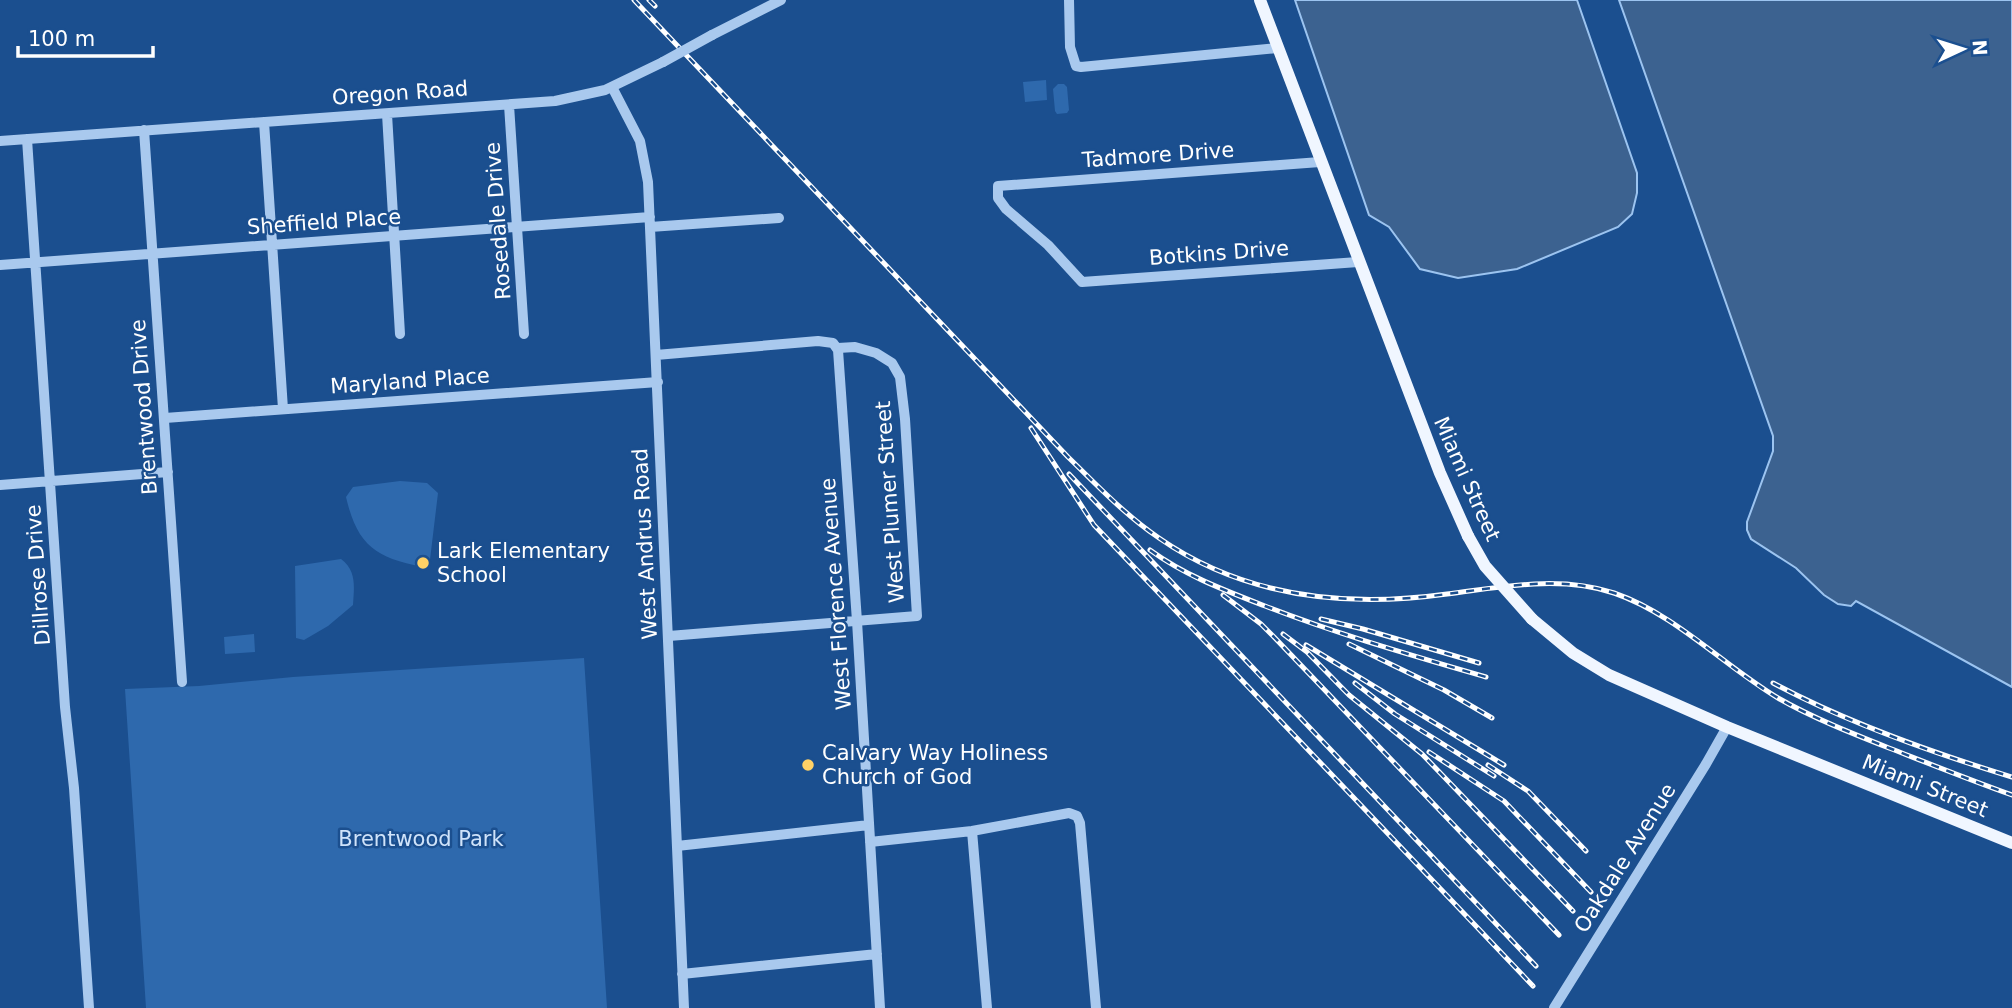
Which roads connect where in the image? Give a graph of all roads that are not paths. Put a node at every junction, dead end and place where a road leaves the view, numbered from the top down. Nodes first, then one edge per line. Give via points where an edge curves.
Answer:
1 (781, 0) edge
2 (1069, 0) edge
3 (1260, 0) edge
4 (1278, 48) junction
5 (612, 87) junction
6 (509, 105) junction
7 (387, 114) junction
8 (264, 122) junction
9 (144, 130) junction
10 (27, 139) junction
11 (0, 141) edge
12 (1320, 162) junction
13 (779, 218) dead end
14 (650, 222) junction
15 (517, 227) junction
16 (395, 237) junction
17 (272, 245) junction
18 (153, 254) junction
19 (36, 262) junction
20 (1358, 262) junction
21 (0, 265) edge
22 (1082, 282) joint
23 (400, 334) dead end
24 (524, 334) dead end
25 (837, 347) junction
26 (656, 355) junction
27 (657, 382) junction
28 (283, 409) junction
29 (165, 418) junction
30 (168, 472) junction
31 (51, 481) junction
32 (0, 485) edge
33 (858, 621) junction
34 (668, 636) junction
35 (182, 682) dead end
36 (1727, 727) junction
37 (869, 825) junction
38 (972, 831) junction
39 (870, 842) junction
40 (2012, 843) edge
41 (677, 846) junction
42 (877, 954) junction
43 (682, 974) junction
44 (89, 1008) edge
45 (684, 1008) edge
46 (880, 1008) edge
47 (987, 1008) edge
48 (1096, 1008) edge
49 (1554, 1008) edge

1 - 5 street, Oregon Road, bridge
2 - 4 street via 1070,47 1076,65
3 - 4 main road, Miami Street
4 - 12 main road, Miami Street
5 - 6 street, Oregon Road via 574,98
5 - 14 street, West Andrus Road via 643,151
6 - 7 street, Oregon Road
6 - 15 street, Rosedale Drive
7 - 8 street, Oregon Road
7 - 16 street
8 - 9 street, Oregon Road
8 - 17 street
9 - 10 street, Oregon Road
9 - 18 street, Brentwood Drive
10 - 11 street, Oregon Road
10 - 19 street, Dillrose Drive
12 - 20 main road, Miami Street
12 - 22 street, Tadmore Drive via 998,186 998,198 1006,209
13 - 14 street, Sheffield Place
14 - 15 street, Sheffield Place
14 - 26 street, West Andrus Road
15 - 16 street, Sheffield Place
15 - 24 street, Rosedale Drive
16 - 17 street, Sheffield Place
16 - 23 street
17 - 18 street, Sheffield Place
17 - 28 street
18 - 19 street, Sheffield Place
18 - 29 street, Brentwood Drive
19 - 21 street, Sheffield Place
19 - 31 street, Dillrose Drive
20 - 22 street, Botkins Drive
20 - 36 main road, Miami Street, bridge via 1440,473 1485,566 1532,619 1573,653 1609,675
25 - 26 street, West Plumer Street via 818,341
25 - 33 street, West Florence Avenue
25 - 33 street, West Plumer Street via 864,349 892,363 900,377 905,419 917,616
26 - 27 street, West Andrus Road
27 - 28 street, Maryland Place
27 - 34 street, West Andrus Road
28 - 29 street, Maryland Place
29 - 30 street, Brentwood Drive
30 - 31 street
30 - 35 street, Brentwood Drive
31 - 32 street
31 - 44 street, Dillrose Drive
33 - 34 street
33 - 37 street, West Florence Avenue
34 - 41 street, West Andrus Road
36 - 40 main road, Miami Street
36 - 49 street, Oakdale Avenue
37 - 39 street, West Florence Avenue
37 - 41 street
38 - 39 street
38 - 47 street
38 - 48 street via 1065,814 1077,816
39 - 42 street, West Florence Avenue
41 - 43 street, West Andrus Road
42 - 43 street
42 - 46 street, West Florence Avenue
43 - 45 street, West Andrus Road

